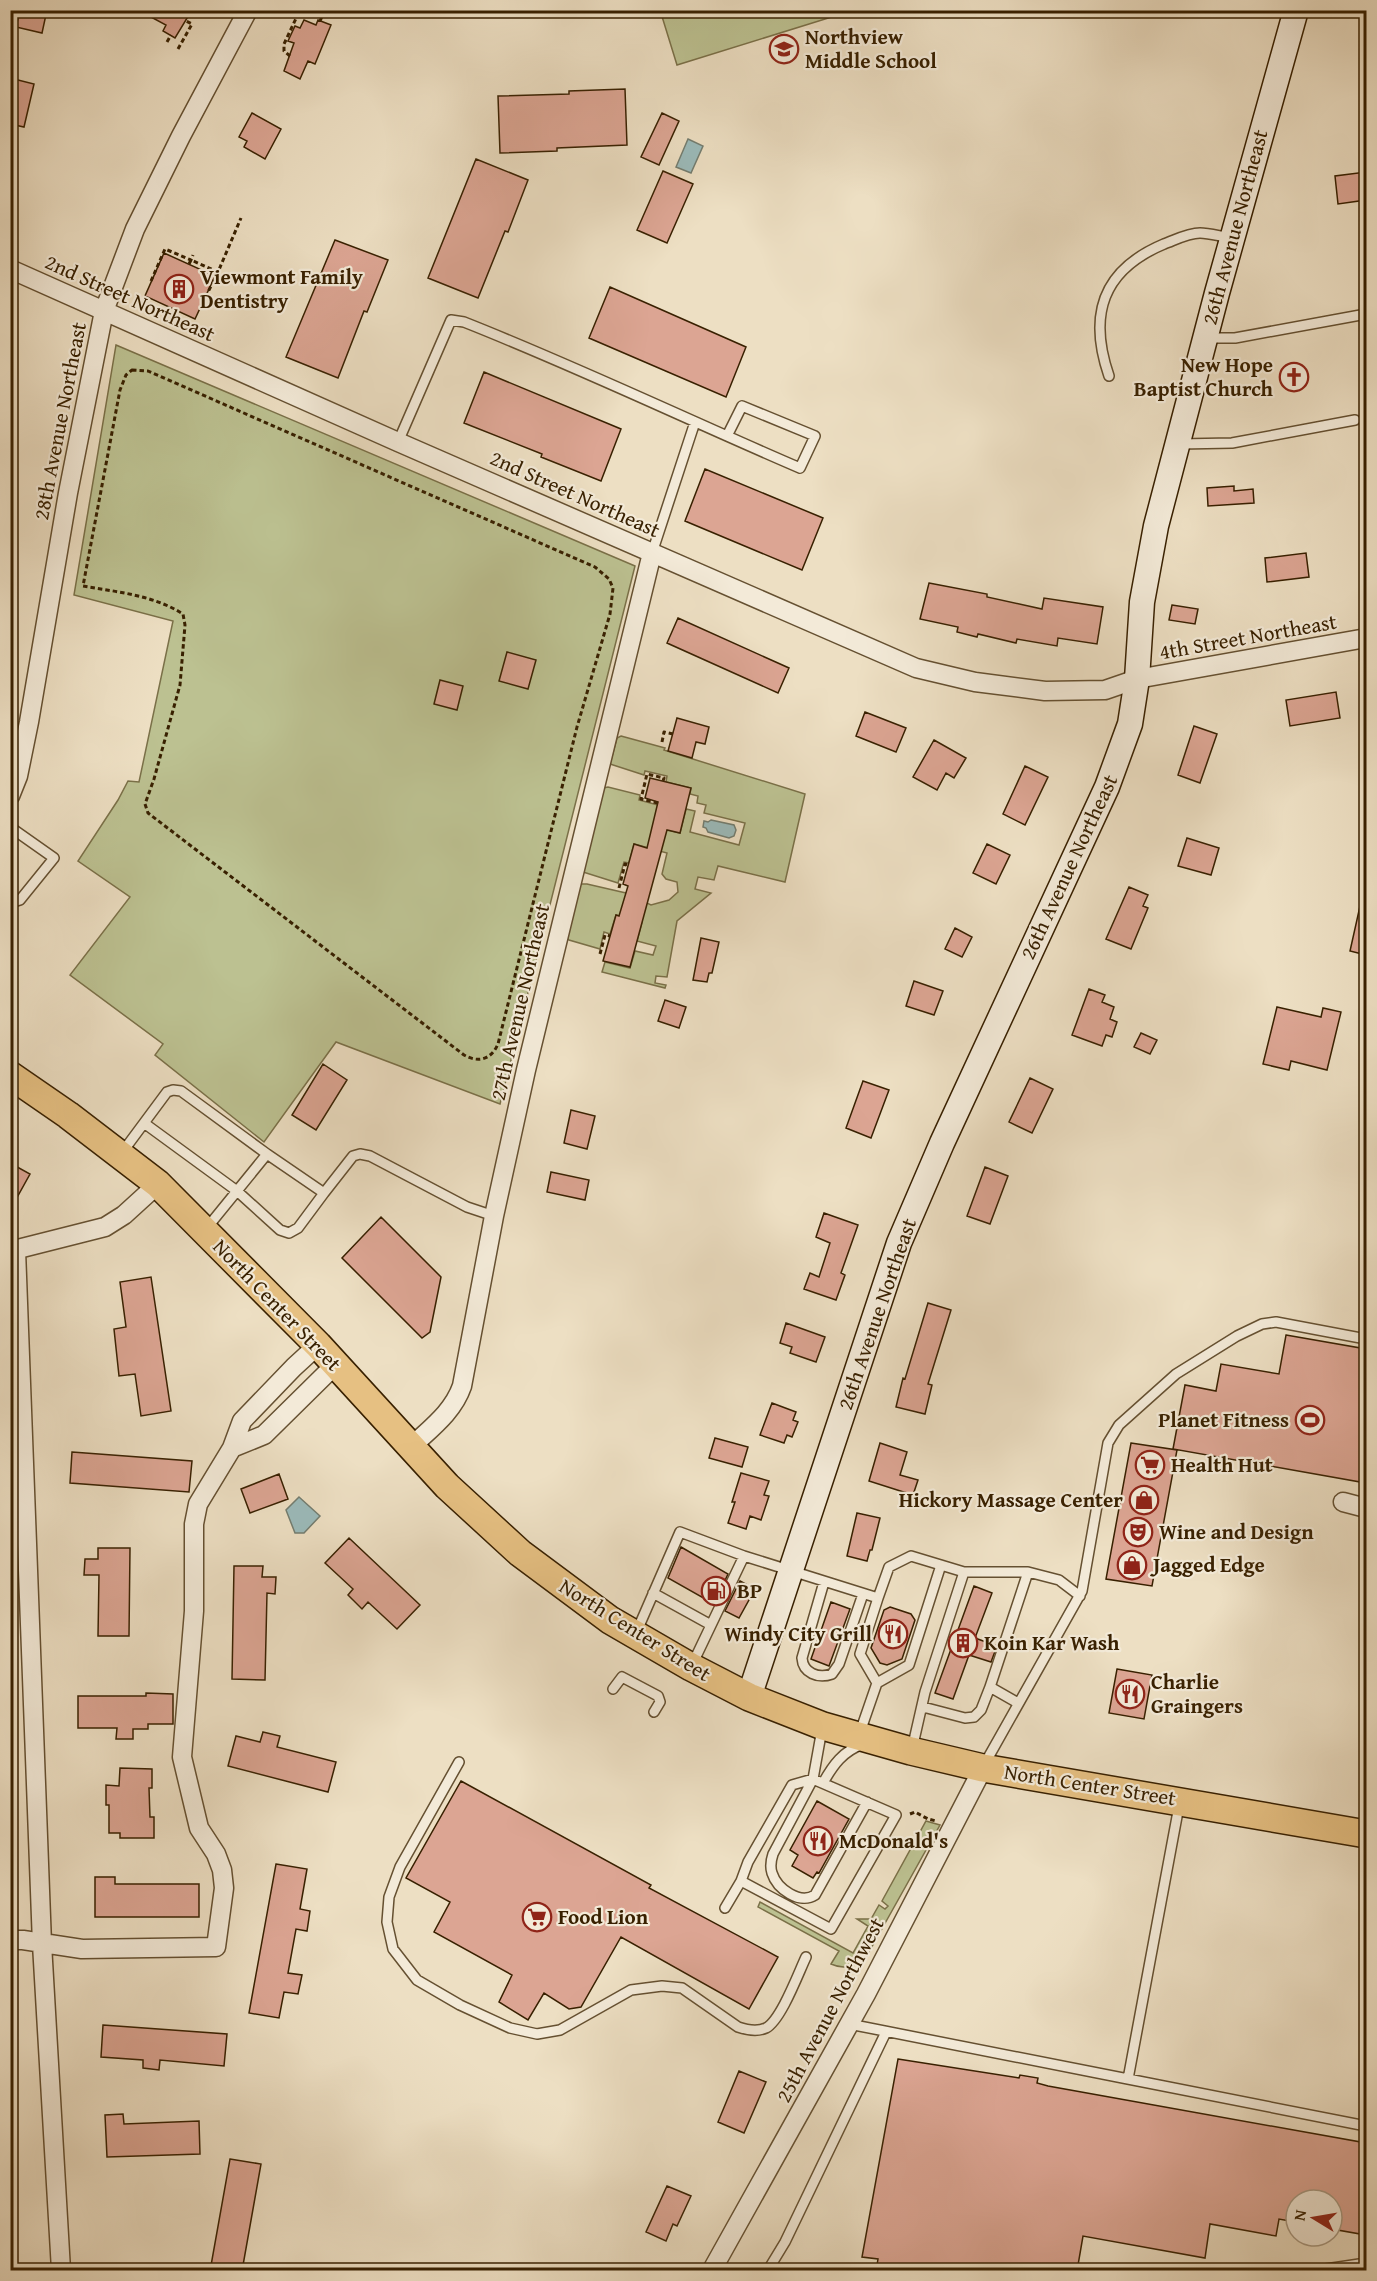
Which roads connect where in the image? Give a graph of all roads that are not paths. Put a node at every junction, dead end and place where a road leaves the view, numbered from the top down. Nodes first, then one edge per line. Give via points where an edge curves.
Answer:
1 (248, 10) edge
2 (1296, 10) edge
3 (1232, 238) junction
4 (10, 269) edge
5 (104, 311) junction
6 (1366, 314) edge
7 (1205, 338) junction
8 (1108, 376) dead end
9 (1356, 420) dead end
10 (694, 422) junction
11 (727, 436) junction
12 (398, 442) junction
13 (1178, 444) junction
14 (652, 553) junction
15 (1366, 638) edge
16 (1137, 679) junction
17 (10, 796) edge
18 (10, 827) edge
19 (10, 903) edge
20 (10, 1075) edge
21 (144, 1122) junction
22 (121, 1154) junction
23 (267, 1154) junction
24 (158, 1184) junction
25 (237, 1191) junction
26 (324, 1194) junction
27 (494, 1216) junction
28 (205, 1231) junction
29 (13, 1251) edge
30 (1366, 1339) edge
31 (326, 1355) junction
32 (243, 1421) junction
33 (264, 1435) junction
34 (411, 1447) junction
35 (232, 1448) junction
36 (1343, 1502) dead end
37 (1366, 1508) edge
38 (744, 1556) junction
39 (941, 1565) junction
40 (791, 1572) junction
41 (964, 1572) junction
42 (1028, 1572) junction
43 (824, 1582) junction
44 (653, 1593) junction
45 (863, 1594) junction
46 (1080, 1596) junction
47 (878, 1598) junction
48 (711, 1625) junction
49 (635, 1635) junction
50 (691, 1667) junction
51 (877, 1683) junction
52 (990, 1687) junction
53 (613, 1689) dead end
54 (748, 1697) junction
55 (1018, 1703) junction
56 (923, 1707) junction
57 (654, 1712) dead end
58 (823, 1726) junction
59 (866, 1740) junction
60 (911, 1751) junction
61 (459, 1762) dead end
62 (983, 1768) junction
63 (813, 1779) junction
64 (823, 1783) junction
65 (1180, 1800) junction
66 (867, 1802) junction
67 (1366, 1834) edge
68 (741, 1881) junction
69 (725, 1908) dead end
70 (10, 1940) edge
71 (42, 1944) junction
72 (806, 1957) dead end
73 (849, 2024) junction
74 (886, 2032) junction
75 (1128, 2079) junction
76 (1366, 2126) edge
77 (1366, 2263) edge
78 (61, 2271) edge
79 (712, 2271) edge
80 (768, 2271) edge
81 (1319, 2271) edge

1 - 5 street, 28th Avenue Northeast via 135,229
2 - 3 street, 26th Avenue Northeast
3 - 7 street, 26th Avenue Northeast
3 - 8 lane via 1199,233 1182,237 1137,258 1121,273 1106,292 1100,314 1100,352
4 - 5 street, 2nd Street Northeast
5 - 12 street, 2nd Street Northeast
5 - 17 street, 28th Avenue Northeast via 29,722
6 - 7 lane via 1235,339
7 - 13 street, 26th Avenue Northeast
9 - 13 lane via 1232,443
10 - 11 lane
10 - 12 lane via 497,335 451,320
10 - 14 lane
11 - 11 lane via 800,468 815,436 742,406
12 - 14 street, 2nd Street Northeast
13 - 16 street, 26th Avenue Northeast via 1149,561
14 - 16 street, 2nd Street Northeast via 916,668 975,682 1045,691 1105,690
14 - 27 street, 27th Avenue Northeast
15 - 16 street, 4th Street Northeast
16 - 40 street, 26th Avenue Northeast via 1130,724 1107,787 898,1243
18 - 19 lane via 54,858 20,900
20 - 22 main road, North Center Street
21 - 22 lane
21 - 23 lane via 168,1092 181,1091
21 - 25 lane
22 - 24 main road, North Center Street
23 - 25 lane
23 - 26 lane
24 - 28 main road, North Center Street
24 - 29 street via 105,1227
25 - 26 lane via 280,1230 289,1233 298,1228
25 - 28 lane
26 - 27 lane via 353,1156 360,1154 467,1207
27 - 34 street, 27th Avenue Northeast via 460,1392 449,1411
28 - 31 main road, North Center Street
29 - 71 street
30 - 46 lane via 1276,1322 1262,1324 1176,1374 1119,1425 1108,1443
31 - 32 street via 294,1367
31 - 33 street
31 - 34 main road, North Center Street
32 - 33 street
32 - 35 street
33 - 35 street
34 - 49 main road, North Center Street via 455,1494 520,1553
35 - 71 street via 196,1511 194,1611 182,1750 199,1828 222,1870 224,1888 216,1947 82,1949
36 - 37 street
38 - 40 lane
38 - 44 lane via 680,1532
38 - 48 lane
39 - 41 lane
39 - 47 lane via 911,1556 889,1567
39 - 51 lane via 909,1665
40 - 43 lane
40 - 54 street, 26th Avenue Northeast
41 - 42 lane
41 - 56 lane
42 - 46 lane via 1059,1581
42 - 52 lane
43 - 45 lane
43 - 45 lane via 802,1658 805,1668 813,1674 825,1676 837,1668
44 - 48 lane
44 - 49 lane
45 - 47 lane
46 - 55 lane
47 - 51 lane via 860,1654
48 - 50 lane
49 - 50 main road, North Center Street
50 - 54 main road, North Center Street
51 - 59 lane
52 - 55 lane
52 - 56 lane via 975,1717
53 - 57 lane via 622,1677 658,1696 660,1702
54 - 58 main road, North Center Street
55 - 62 lane
56 - 60 lane
58 - 59 main road, North Center Street
58 - 63 lane
59 - 60 main road, North Center Street
59 - 64 lane via 834,1765
60 - 62 main road, North Center Street
61 - 72 lane via 400,1867 389,1897 387,1922 393,1949 417,1980 460,2005 510,2028 537,2034 560,2030 631,1990 662,1986 682,1988 738,2027 756,2030 776,2020
62 - 65 main road, North Center Street
62 - 73 street, 25th Avenue Northwest
63 - 64 lane
63 - 66 lane via 777,1846 771,1867 775,1880 798,1897 811,1898 820,1889
63 - 68 lane via 792,1785
64 - 66 lane
65 - 67 main road, North Center Street
65 - 75 lane
66 - 68 lane via 896,1815 831,1929
68 - 69 lane
70 - 71 street
71 - 78 street
73 - 74 lane
73 - 79 street, 25th Avenue Northwest
74 - 75 lane
74 - 80 lane
75 - 76 lane
77 - 81 lane

